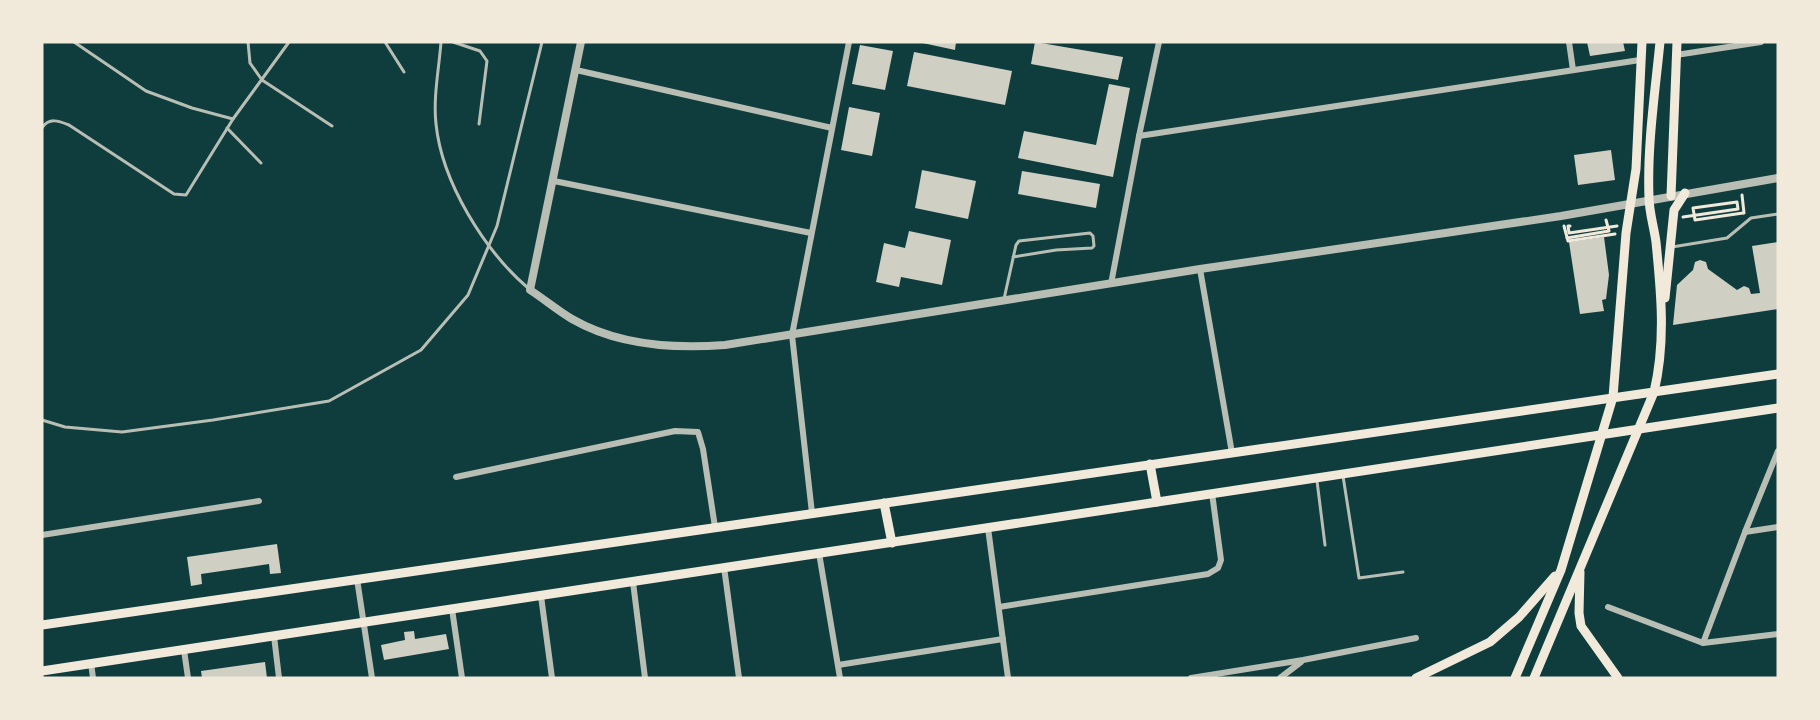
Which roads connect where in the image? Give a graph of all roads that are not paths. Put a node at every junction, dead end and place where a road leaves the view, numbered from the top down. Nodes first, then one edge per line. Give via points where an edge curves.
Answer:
1 (74, 42) edge
2 (248, 42) edge
3 (289, 42) edge
4 (385, 42) edge
5 (441, 42) edge
6 (453, 42) edge
7 (542, 42) edge
8 (581, 42) edge
9 (849, 42) edge
10 (1159, 42) edge
11 (1569, 42) edge
12 (1642, 42) edge
13 (1660, 42) edge
14 (1677, 42) edge
15 (1761, 42) edge
16 (1676, 55) junction
17 (1640, 60) junction
18 (576, 70) junction
19 (1573, 70) junction
20 (404, 72) dead end
21 (262, 80) junction
22 (233, 119) junction
23 (44, 122) edge
24 (479, 124) dead end
25 (332, 126) dead end
26 (42, 128) edge
27 (227, 128) junction
28 (832, 128) junction
29 (1139, 136) junction
30 (261, 163) dead end
31 (1778, 178) edge
32 (554, 181) junction
33 (1685, 194) junction
34 (1671, 196) junction
35 (1649, 200) junction
36 (1631, 203) junction
37 (1778, 214) edge
38 (811, 233) junction
39 (1670, 247) junction
40 (1013, 257) junction
41 (1200, 269) junction
42 (1111, 284) junction
43 (530, 290) junction
44 (1004, 301) junction
45 (1662, 321) junction
46 (792, 335) junction
47 (1778, 374) edge
48 (1653, 392) junction
49 (1613, 397) junction
50 (1778, 408) edge
51 (42, 420) edge
52 (1638, 429) junction
53 (1601, 435) junction
54 (1778, 451) edge
55 (1232, 453) junction
56 (1150, 464) junction
57 (1342, 473) junction
58 (456, 477) dead end
59 (1316, 477) junction
60 (1212, 493) junction
61 (259, 501) dead end
62 (1157, 502) junction
63 (884, 503) junction
64 (812, 513) junction
65 (715, 527) junction
66 (1778, 527) edge
67 (988, 528) junction
68 (1745, 532) junction
69 (42, 535) edge
70 (892, 543) junction
71 (1325, 545) dead end
72 (819, 554) junction
73 (724, 567) junction
74 (1580, 567) junction
75 (1561, 570) junction
76 (1403, 572) dead end
77 (357, 579) junction
78 (633, 582) junction
79 (541, 596) junction
80 (999, 607) junction
81 (1608, 607) dead end
82 (453, 609) junction
83 (365, 622) junction
84 (42, 625) edge
85 (1778, 634) edge
86 (274, 636) junction
87 (1416, 638) dead end
88 (1003, 639) junction
89 (1703, 643) junction
90 (184, 650) junction
91 (1304, 660) junction
92 (91, 663) junction
93 (838, 665) junction
94 (42, 671) edge
95 (93, 678) edge
96 (188, 678) edge
97 (279, 678) edge
98 (372, 678) edge
99 (462, 678) edge
100 (552, 678) edge
101 (645, 678) edge
102 (739, 678) edge
103 (840, 678) edge
104 (1008, 678) edge
105 (1191, 678) edge
106 (1280, 678) edge
107 (1416, 678) edge
108 (1515, 678) edge
109 (1534, 678) edge
110 (1618, 678) edge

1 - 22 lane via 146,91
2 - 21 lane via 250,63
3 - 21 lane
4 - 20 lane
5 - 43 lane via 436,125 447,168 472,222 511,273
6 - 24 lane via 480,51 487,61
7 - 51 lane via 497,226 468,295 421,350 329,401 122,432 65,428
8 - 18 street
9 - 28 street
10 - 29 street
11 - 19 street
12 - 17 main road
13 - 35 main road
14 - 16 main road
15 - 16 street
16 - 34 main road
17 - 19 street
17 - 36 main road
18 - 28 street
18 - 32 street
19 - 29 street
21 - 22 lane
21 - 25 lane
22 - 27 lane
23 - 26 lane
23 - 27 lane via 55,120 69,125 174,194 186,195
27 - 30 lane
28 - 38 street
29 - 42 street
31 - 33 street
32 - 38 street
32 - 43 street
33 - 34 street
33 - 39 main road via 1674,210
34 - 35 street
35 - 36 street
35 - 45 main road
36 - 41 street
36 - 49 main road
37 - 39 lane via 1751,218 1727,238
38 - 46 street
39 - 45 main road
40 - 40 lane via 1092,248 1093,236 1090,232 1023,239 1016,245
40 - 44 lane
41 - 42 street
41 - 55 street
42 - 44 street
43 - 46 street via 573,320 636,341 694,348
44 - 46 street
45 - 48 main road via 1659,370
46 - 64 street
47 - 48 main road
48 - 49 main road
48 - 52 main road
49 - 53 main road
49 - 55 main road
50 - 52 main road
52 - 53 main road
52 - 74 main road
53 - 57 main road
53 - 75 main road
54 - 68 street
55 - 56 main road
56 - 62 main road
56 - 63 main road
57 - 59 main road
57 - 76 lane via 1359,578
58 - 65 street via 675,431 698,432
59 - 60 main road
59 - 71 lane
60 - 62 main road
60 - 80 street via 1221,560 1218,568 1208,574
61 - 69 street
62 - 67 main road
63 - 64 main road
63 - 70 main road
64 - 65 main road
65 - 77 main road
66 - 68 street
67 - 70 main road
67 - 80 street
68 - 89 street
70 - 72 main road
72 - 73 main road
72 - 93 street
73 - 78 main road
73 - 102 street
74 - 109 main road
74 - 110 main road via 1581,626
75 - 107 main road via 1519,617 1490,642
75 - 108 main road
77 - 83 street
77 - 84 main road
78 - 79 main road
78 - 101 street
79 - 82 main road
79 - 100 street
80 - 88 street
81 - 89 street
82 - 83 main road
82 - 99 street
83 - 86 main road
83 - 98 street
85 - 89 street
86 - 90 main road
86 - 97 street
87 - 91 street
88 - 93 street
88 - 104 street
90 - 92 main road
90 - 96 street
91 - 105 street
91 - 106 street
92 - 94 main road
92 - 95 street
93 - 103 street

